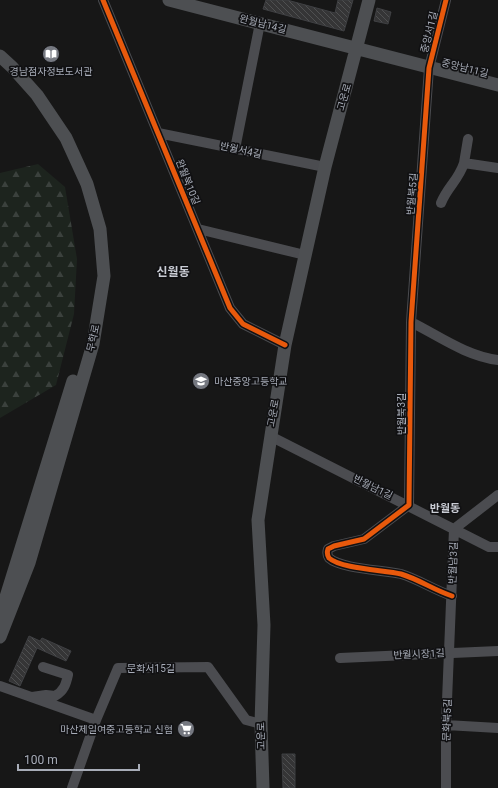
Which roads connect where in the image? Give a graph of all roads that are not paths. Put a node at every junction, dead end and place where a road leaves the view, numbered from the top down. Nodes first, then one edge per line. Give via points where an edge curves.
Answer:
1 (103, 0) edge
2 (169, 0) edge
3 (369, 0) edge
4 (446, 0) edge
5 (210, 5) edge
6 (260, 23) junction
7 (358, 48) junction
8 (0, 56) edge
9 (0, 65) edge
10 (429, 68) junction
11 (498, 85) edge
12 (158, 133) junction
13 (468, 139) dead end
14 (235, 149) junction
15 (464, 163) junction
16 (324, 167) junction
17 (498, 168) edge
18 (441, 203) dead end
19 (198, 229) junction
20 (305, 255) junction
21 (410, 322) junction
22 (285, 345) junction
23 (498, 360) edge
24 (270, 436) junction
25 (498, 495) edge
26 (409, 506) junction
27 (454, 529) junction
28 (498, 547) edge
29 (452, 596) junction
30 (0, 616) edge
31 (0, 637) edge
32 (498, 651) edge
33 (450, 652) junction
34 (340, 658) dead end
35 (43, 667) dead end
36 (0, 686) edge
37 (32, 698) junction
38 (96, 720) junction
39 (261, 724) junction
40 (446, 725) junction
41 (498, 728) edge
42 (72, 788) edge
43 (263, 788) edge
44 (446, 788) edge

1 - 12 street, 완월북10길
2 - 5 main road, 완월남14길
3 - 7 main road, 고운로
4 - 10 street, 중앙서1길
5 - 6 main road, 완월남14길
6 - 7 main road, 완월남14길
6 - 14 street
7 - 10 main road, 중앙남11길
7 - 16 main road, 고운로
8 - 31 main road, 무학로 via 37,95 66,138 87,184 100,229 104,276 93,344 29,563
9 - 30 main road, 무학로 via 25,91 66,156 90,223 95,256 92,314 80,363 59,422 36,505
10 - 11 main road, 중앙남11길
10 - 21 street, 반월북5길
12 - 14 street, 반월서4길
12 - 19 street, 완월북10길
13 - 15 street
14 - 16 street, 반월서4길
15 - 17 street
15 - 18 street via 459,177 445,193
16 - 20 main road, 고운로
19 - 20 street
19 - 22 street, 완월북10길 via 230,308 243,324
20 - 22 main road, 고운로
21 - 23 street via 464,350 484,358
21 - 26 street, 반월북3길
22 - 24 main road, 고운로
24 - 26 street, 반월남1길
24 - 39 main road, 고운로 via 258,520 264,625
25 - 27 street, 반월남3길
26 - 27 street, 반월남1길
26 - 29 street via 364,539 334,546 328,549 327,554 340,563 401,574
27 - 28 street, 반월남1길 via 489,547
27 - 29 street, 반월남3길
29 - 33 street, 반월남3길
32 - 33 street, 반월시장1길
33 - 34 street, 반월시장1길
33 - 40 street, 문화북5길
35 - 37 street via 68,675 66,683 63,690 55,696 46,694
36 - 37 street
37 - 38 street
38 - 39 street, 문화서15길 via 118,668 208,667 246,720
38 - 42 street, 문화서15길
39 - 43 main road, 고운로
40 - 41 street
40 - 44 street, 문화북5길

